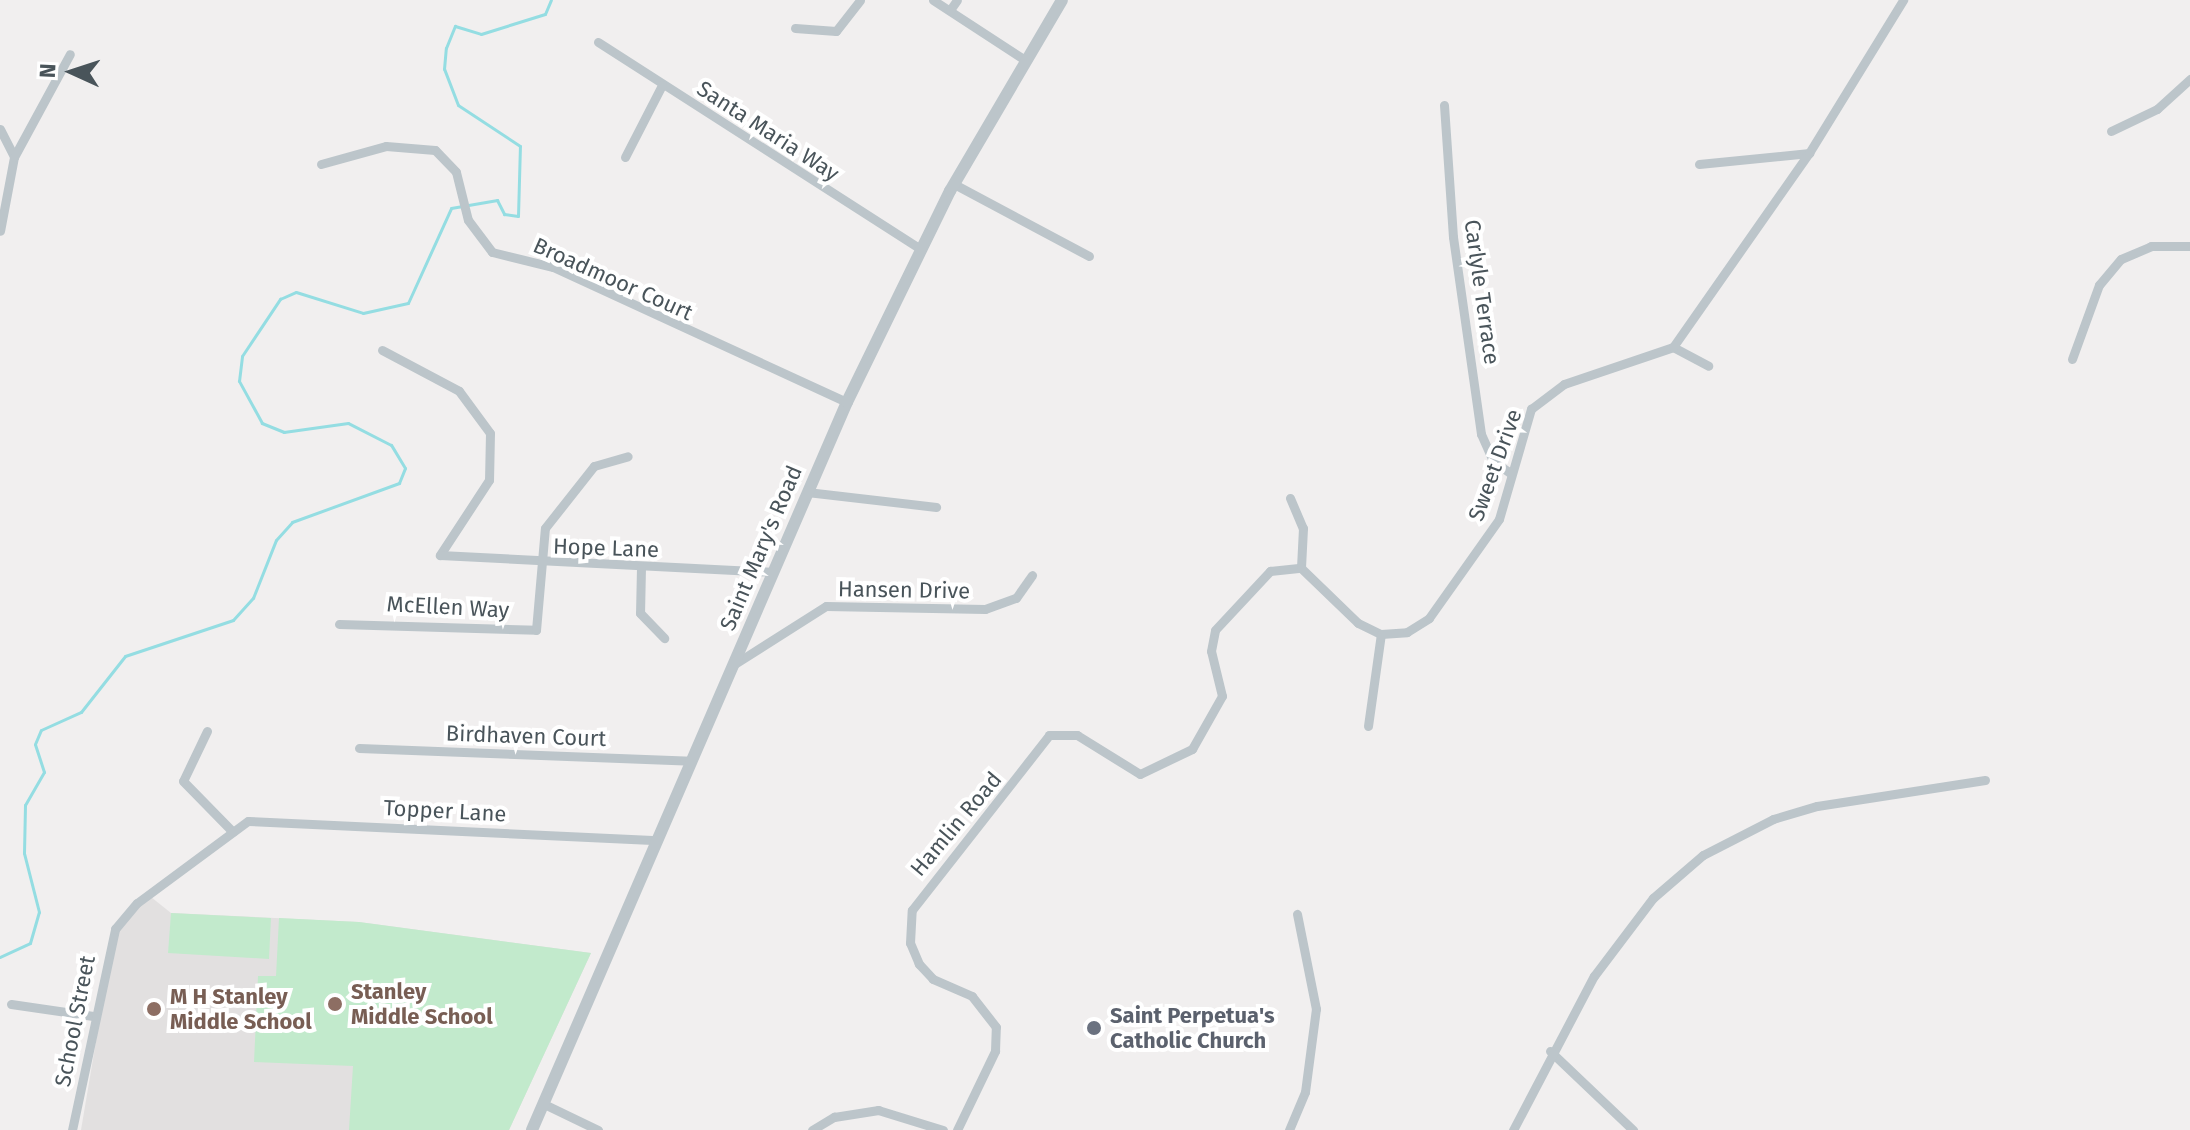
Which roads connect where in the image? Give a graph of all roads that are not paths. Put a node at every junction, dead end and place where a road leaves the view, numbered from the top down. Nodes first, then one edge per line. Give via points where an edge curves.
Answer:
1 (860, 0) edge
2 (933, 0) edge
3 (957, 0) edge
4 (1062, 0) edge
5 (1903, 0) edge
6 (950, 10) junction
7 (795, 28) dead end
8 (598, 42) dead end
9 (70, 54) dead end
10 (1025, 60) junction
11 (2190, 79) edge
12 (662, 85) junction
13 (1444, 105) dead end
14 (0, 129) edge
15 (2111, 131) dead end
16 (1809, 153) junction
17 (14, 157) junction
18 (625, 157) dead end
19 (321, 164) dead end
20 (1699, 164) dead end
21 (954, 184) junction
22 (0, 231) edge
23 (2190, 246) edge
24 (919, 248) junction
25 (1089, 256) dead end
26 (1673, 347) junction
27 (382, 350) dead end
28 (2072, 359) dead end
29 (1708, 366) dead end
30 (847, 402) junction
31 (628, 456) dead end
32 (1510, 473) junction
33 (807, 492) junction
34 (1290, 498) dead end
35 (936, 507) dead end
36 (539, 563) junction
37 (641, 567) junction
38 (1301, 568) junction
39 (771, 572) junction
40 (1032, 575) dead end
41 (339, 624) dead end
42 (1381, 634) junction
43 (664, 638) dead end
44 (733, 665) junction
45 (1368, 726) dead end
46 (207, 731) dead end
47 (359, 748) dead end
48 (691, 761) junction
49 (1985, 780) dead end
50 (233, 832) junction
51 (658, 840) junction
52 (1297, 914) dead end
53 (11, 1004) dead end
54 (93, 1016) junction
55 (1550, 1051) junction
56 (544, 1104) junction
57 (72, 1130) edge
58 (532, 1130) edge
59 (598, 1130) edge
60 (812, 1130) edge
61 (943, 1130) edge
62 (957, 1130) edge
63 (1289, 1130) edge
64 (1513, 1130) edge
65 (1633, 1130) edge

1 - 7 street via 836,31
2 - 6 street
3 - 6 street
4 - 10 street, Saint Mary's Road
5 - 16 street
6 - 10 street
8 - 12 street, Santa Maria Way
9 - 17 street
10 - 21 street, Saint Mary's Road
11 - 15 street via 2157,109
12 - 18 street
12 - 24 street, Santa Maria Way
13 - 32 street, Carlyle Terrace via 1453,237 1474,342 1481,434 1493,461
14 - 17 street
16 - 20 street
16 - 26 street
17 - 22 street
19 - 30 street, Broadmoor Court via 421,145 446,160 462,189 468,220 492,252 553,267
21 - 24 street, Saint Mary's Road
21 - 25 street
23 - 28 street via 2151,246 2121,259 2099,285
24 - 30 street, Saint Mary's Road
26 - 29 street
26 - 32 street, Sweet Drive via 1564,384 1531,409
27 - 36 street, Hope Lane via 459,391 490,433 489,480 440,555
30 - 33 street, Saint Mary's Road
31 - 36 street via 594,466 569,493 545,528
32 - 42 street, Sweet Drive via 1499,519 1449,597 1407,632
33 - 35 street
33 - 39 street, Saint Mary's Road
34 - 38 street via 1303,528
36 - 37 street, Hope Lane
36 - 41 street, McEllen Way via 536,630
37 - 39 street, Hope Lane
37 - 43 street via 640,613
38 - 42 street via 1358,623
38 - 62 street, Hamlin Road via 1270,571 1221,619 1211,651 1221,679 1219,709 1208,731 1174,762 1140,774 1077,735 1049,735 940,866 910,918 913,952 926,974 972,996 996,1027 995,1051
39 - 44 street, Saint Mary's Road
40 - 44 street, Hansen Drive via 1016,598 985,609 826,606
42 - 45 street
44 - 48 street, Saint Mary's Road
46 - 50 street via 183,781
47 - 48 street, Birdhaven Court
48 - 51 street, Saint Mary's Road
49 - 55 street via 1817,806 1703,855 1653,898 1594,976
50 - 51 street, Topper Lane via 267,819
50 - 54 street, School Street via 121,920 107,947
51 - 56 street, Saint Mary's Road
52 - 63 street via 1316,1009 1297,1115
53 - 54 street
54 - 57 street, School Street
55 - 64 street
55 - 65 street
56 - 58 street, Saint Mary's Road
56 - 59 street
60 - 61 street via 834,1117 878,1110

